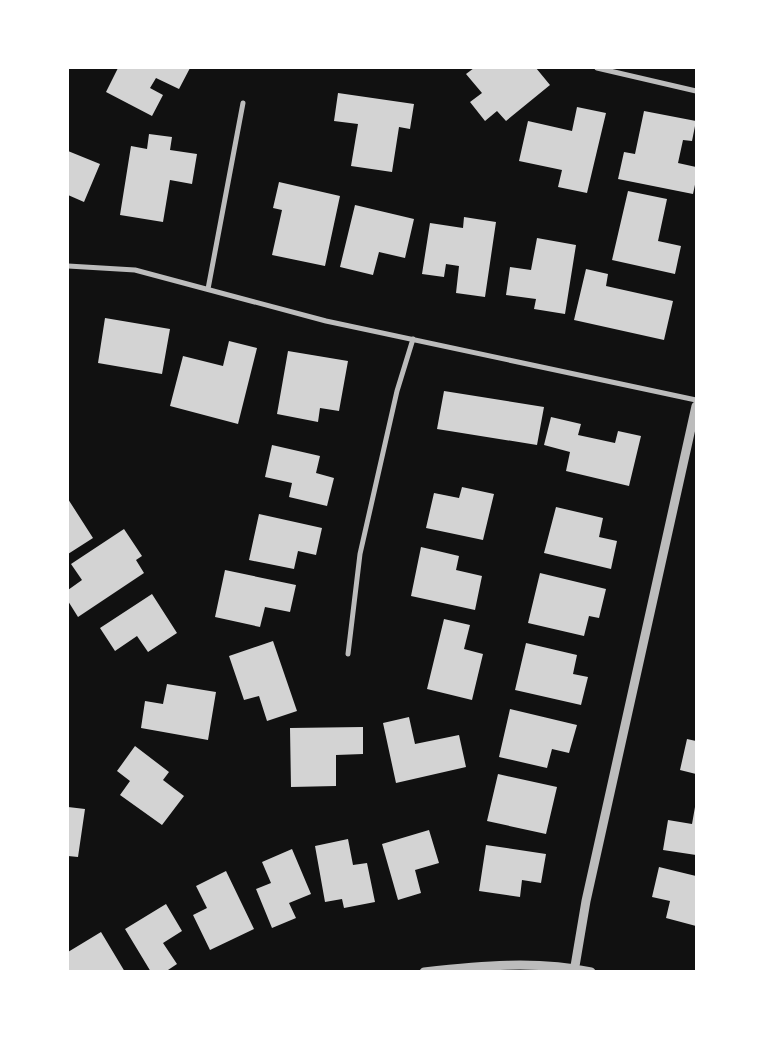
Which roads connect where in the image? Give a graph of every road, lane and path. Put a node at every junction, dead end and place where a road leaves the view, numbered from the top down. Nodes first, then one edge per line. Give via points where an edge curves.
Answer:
1 (597, 68) edge
2 (696, 91) edge
3 (243, 103) dead end
4 (68, 266) edge
5 (208, 290) junction
6 (413, 339) junction
7 (696, 400) edge
8 (696, 406) edge
9 (348, 654) dead end
10 (574, 970) edge
11 (424, 972) edge
12 (591, 972) edge

1 - 2 street
3 - 5 street
4 - 5 street via 135,270
5 - 6 street via 326,321
6 - 7 street
6 - 9 street via 397,390 360,554
8 - 10 street via 586,901
10 - 11 street via 532,966
10 - 12 street

